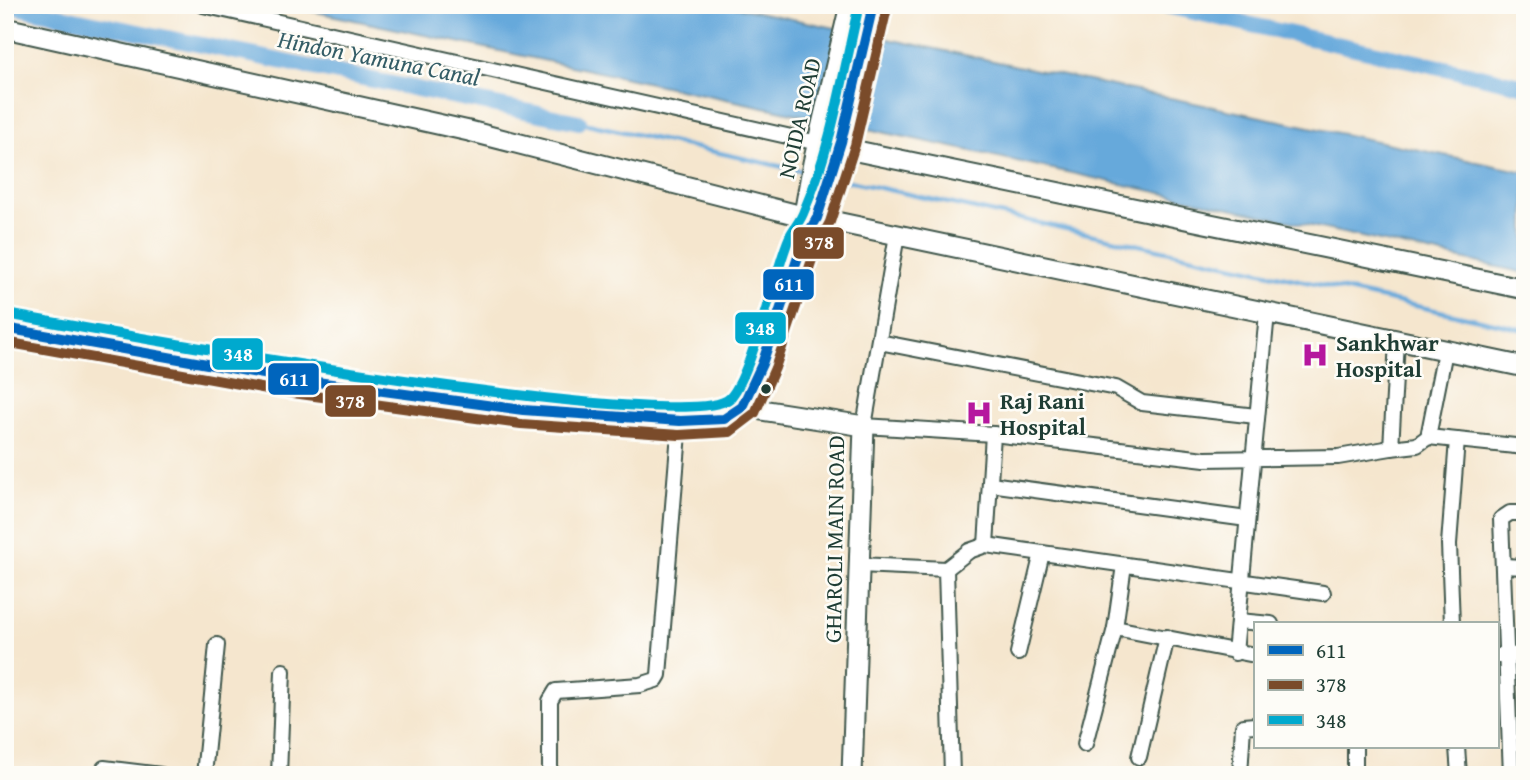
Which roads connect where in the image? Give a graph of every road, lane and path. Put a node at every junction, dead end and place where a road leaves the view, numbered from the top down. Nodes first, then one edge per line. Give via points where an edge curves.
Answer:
1 (203, 5) edge
2 (873, 5) edge
3 (848, 14) edge
4 (5, 28) edge
5 (819, 138) junction
6 (840, 146) junction
7 (812, 208) junction
8 (897, 235) junction
9 (1525, 289) edge
10 (1267, 313) junction
11 (5, 328) edge
12 (1397, 341) junction
13 (879, 342) junction
14 (1445, 351) junction
15 (1525, 367) edge
16 (743, 407) junction
17 (1256, 416) junction
18 (680, 421) junction
19 (864, 426) junction
20 (993, 434) junction
21 (1428, 437) junction
22 (1457, 440) junction
23 (1525, 447) edge
24 (1391, 448) junction
25 (1251, 460) junction
26 (990, 484) junction
27 (1525, 513) edge
28 (1247, 519) junction
29 (986, 545) junction
30 (1042, 553) junction
31 (859, 565) junction
32 (1124, 565) junction
33 (1503, 566) junction
34 (1525, 567) edge
35 (946, 569) junction
36 (1243, 582) junction
37 (1323, 593) dead end
38 (1239, 621) junction
39 (1254, 622) edge
40 (1452, 622) edge
41 (1115, 628) junction
42 (1167, 637) junction
43 (217, 645) dead end
44 (1018, 653) dead end
45 (1235, 653) junction
46 (1525, 654) edge
47 (1254, 655) edge
48 (1502, 655) edge
49 (283, 671) dead end
50 (1254, 726) edge
51 (1085, 744) dead end
52 (1356, 748) edge
53 (1457, 748) edge
54 (1139, 757) dead end
55 (104, 768) dead end
56 (161, 775) edge
57 (204, 775) edge
58 (279, 775) edge
59 (550, 775) edge
60 (852, 775) edge
61 (952, 775) edge
62 (1240, 775) edge
63 (1355, 775) edge
64 (1459, 775) edge
65 (1511, 775) edge

1 - 5 street
2 - 6 street, NOIDA ROAD
3 - 5 street, NOIDA ROAD
4 - 7 street
5 - 6 street
5 - 7 street, NOIDA ROAD
6 - 7 street, NOIDA ROAD
6 - 9 street
7 - 8 street
7 - 16 street, NOIDA ROAD via 762,364
8 - 10 street
8 - 13 street
10 - 12 street
10 - 17 street
11 - 18 street via 293,379 523,410
12 - 14 street
12 - 24 street
13 - 17 street via 1116,388 1142,403
13 - 19 street
14 - 15 street
14 - 21 street
16 - 18 street via 724,419
16 - 19 street, GHAROLI MAIN ROAD
17 - 25 street
18 - 59 street via 659,675 640,685 556,691 550,701
19 - 20 street
19 - 31 street, GHAROLI MAIN ROAD
20 - 25 street via 1205,459
20 - 26 street
21 - 22 street
21 - 24 street via 1417,445
22 - 23 street
22 - 40 street via 1449,544
24 - 25 street via 1338,457
25 - 28 street
26 - 28 street
26 - 29 street
27 - 33 street via 1510,513 1501,519
28 - 36 street
29 - 30 street
29 - 35 street via 969,551
30 - 32 street
30 - 44 street
31 - 35 street
31 - 60 street, GHAROLI MAIN ROAD
32 - 36 street
32 - 41 street
33 - 34 street
33 - 48 street
35 - 61 street
36 - 37 street
36 - 38 street
38 - 39 street
38 - 45 street
41 - 42 street
41 - 51 street
42 - 45 street
42 - 54 street
43 - 57 street
45 - 47 street
46 - 48 street
48 - 65 street
49 - 58 street
50 - 62 street via 1242,726
52 - 63 street
53 - 64 street
55 - 56 street

